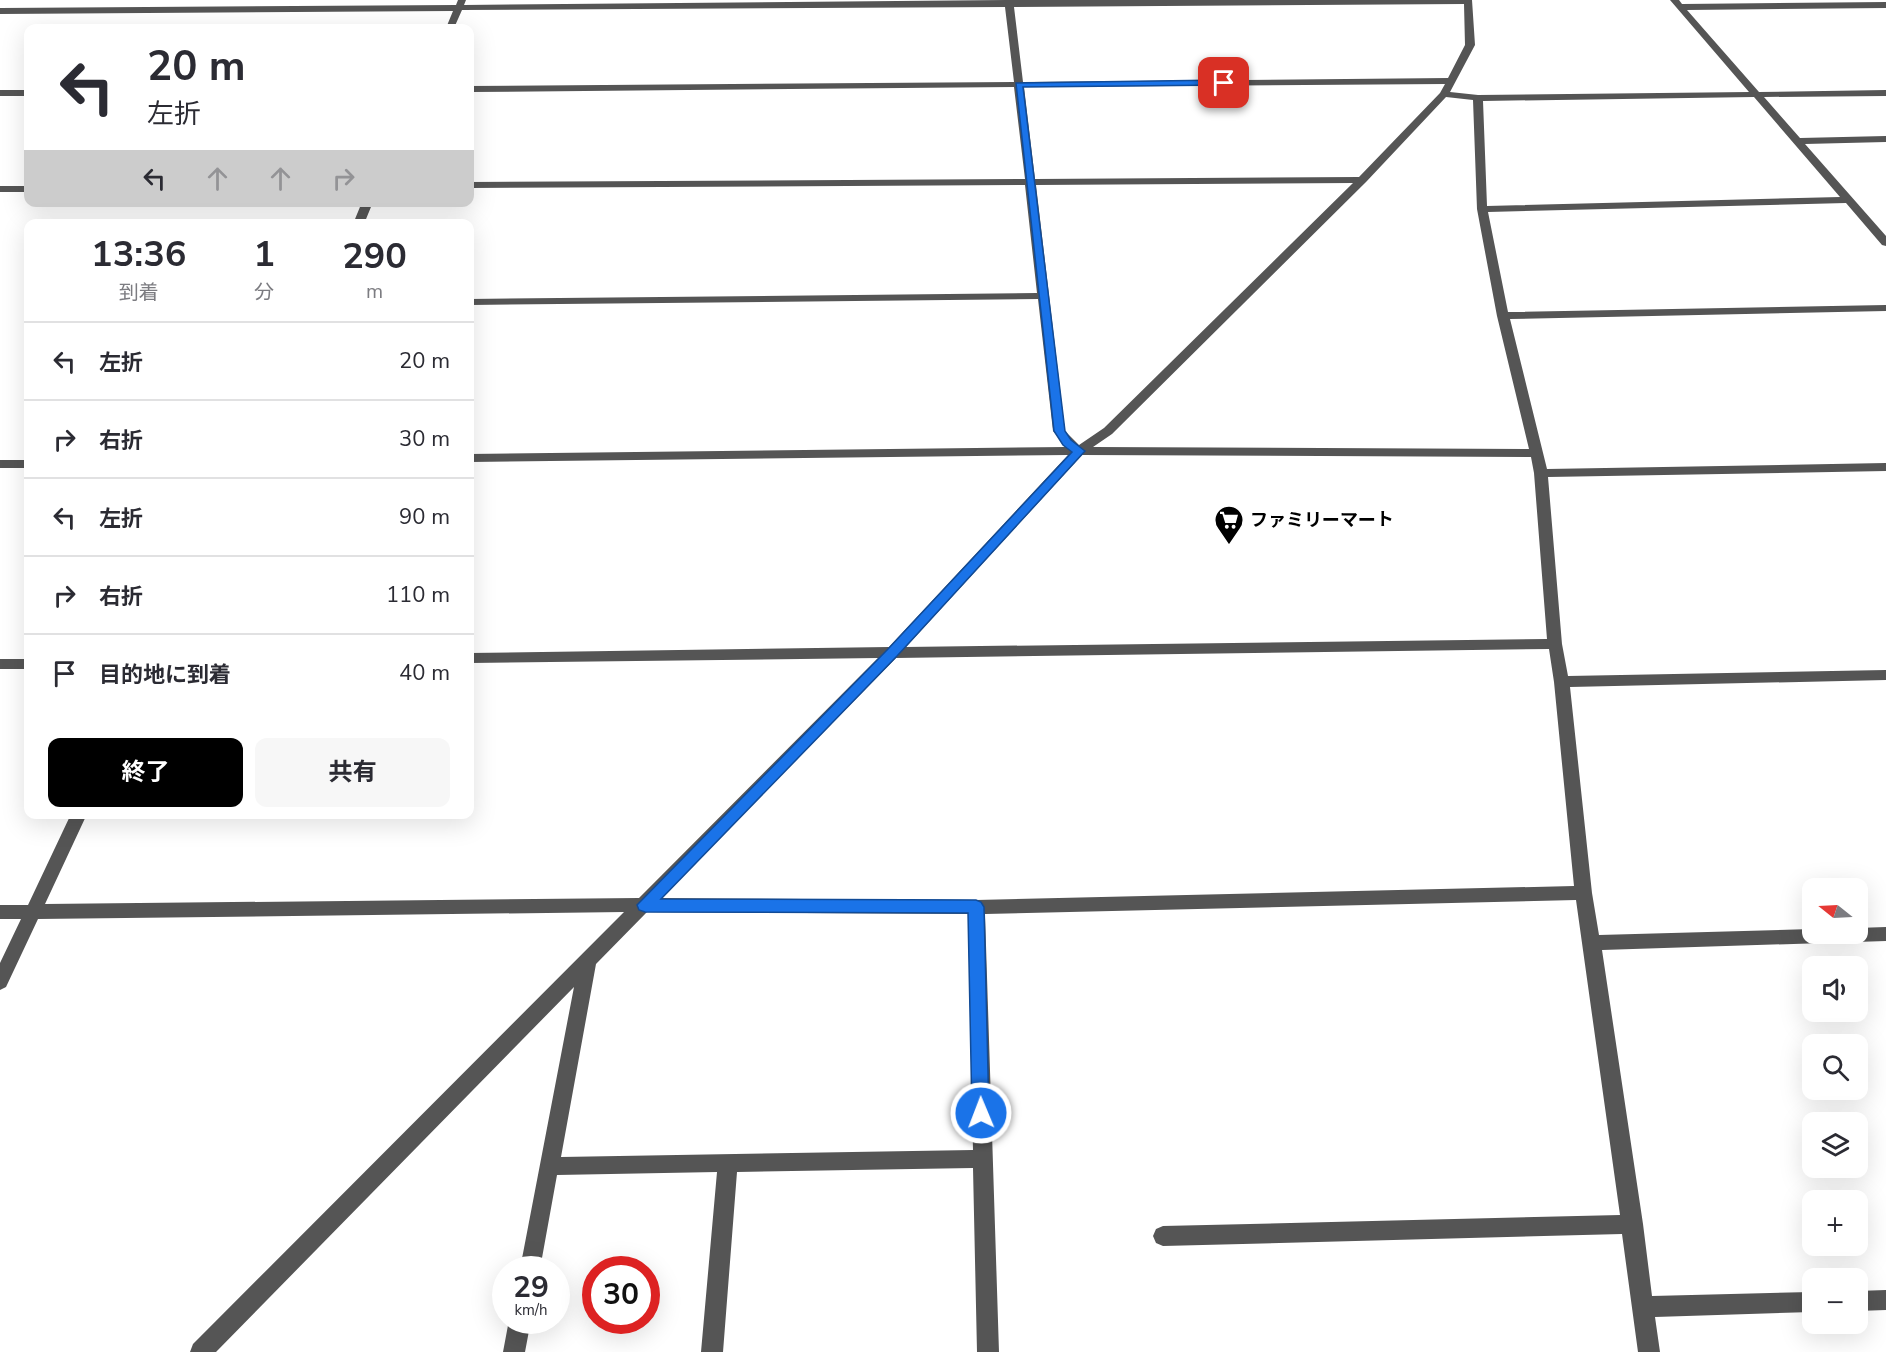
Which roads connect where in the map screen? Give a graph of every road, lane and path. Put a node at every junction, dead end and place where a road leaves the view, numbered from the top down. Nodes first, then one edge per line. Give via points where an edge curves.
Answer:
1 (1468, 0) edge
2 (1010, 2) edge
3 (801, 3) edge
4 (461, 4) edge
5 (1677, 4) edge
6 (1886, 6) edge
7 (0, 11) edge
8 (452, 24) edge
9 (1019, 84) junction
10 (1448, 87) junction
11 (474, 89) edge
12 (0, 93) edge
13 (24, 93) edge
14 (1886, 93) edge
15 (1758, 95) junction
16 (1478, 98) junction
17 (1886, 139) edge
18 (1797, 141) junction
19 (1362, 180) junction
20 (1029, 181) junction
21 (474, 186) edge
22 (0, 189) edge
23 (24, 189) edge
24 (1849, 200) junction
25 (1482, 209) junction
26 (1884, 238) edge
27 (1043, 296) junction
28 (474, 302) edge
29 (1886, 308) edge
30 (1503, 316) junction
31 (1079, 451) junction
32 (1536, 453) junction
33 (474, 458) edge
34 (0, 464) edge
35 (24, 464) edge
36 (1886, 467) edge
37 (1540, 473) junction
38 (1555, 644) junction
39 (892, 652) junction
40 (474, 658) edge
41 (0, 664) edge
42 (24, 664) edge
43 (1886, 675) edge
44 (1562, 682) junction
45 (77, 819) edge
46 (1583, 893) junction
47 (645, 905) junction
48 (976, 907) junction
49 (0, 912) edge
50 (33, 912) junction
51 (1886, 934) edge
52 (1592, 943) junction
53 (588, 960) junction
54 (0, 982) edge
55 (982, 1159) junction
56 (728, 1163) junction
57 (549, 1166) junction
58 (1633, 1224) junction
59 (1163, 1236) dead end
60 (532, 1256) edge
61 (1886, 1300) edge
62 (1868, 1301) edge
63 (1802, 1302) edge
64 (1644, 1307) junction
65 (517, 1334) edge
66 (201, 1352) edge
67 (514, 1352) edge
68 (712, 1352) edge
69 (988, 1352) edge
70 (1649, 1352) edge

1 - 2 street
1 - 10 street via 1470,45
2 - 3 street
2 - 9 street
3 - 4 street
4 - 7 street
4 - 8 street
5 - 6 street
5 - 15 street
9 - 10 street
9 - 11 street
9 - 20 street
10 - 16 street
10 - 19 street
12 - 13 street
14 - 15 street
15 - 16 street
15 - 18 street
16 - 25 street
17 - 18 street
18 - 24 street
19 - 20 street
19 - 31 street via 1108,431
20 - 21 street
20 - 27 street
22 - 23 street
24 - 25 street
24 - 26 street
25 - 30 street
27 - 28 street
27 - 31 street via 1059,431
29 - 30 street
30 - 32 street
31 - 32 street
31 - 33 street
31 - 39 street
32 - 37 street
34 - 35 street
36 - 37 street
37 - 38 street
38 - 39 street
38 - 44 street
39 - 40 street
39 - 47 street
41 - 42 street
43 - 44 street
44 - 46 street
45 - 50 street
46 - 48 street
46 - 52 street
47 - 48 street
47 - 50 street
47 - 53 street
48 - 55 street
49 - 50 street
50 - 54 street
51 - 52 street
52 - 58 street
53 - 57 street
53 - 66 street
55 - 56 street
55 - 69 street
56 - 57 street
56 - 68 street
57 - 60 street
58 - 59 street
58 - 64 street
61 - 62 street
63 - 64 street
64 - 70 street
65 - 67 street

